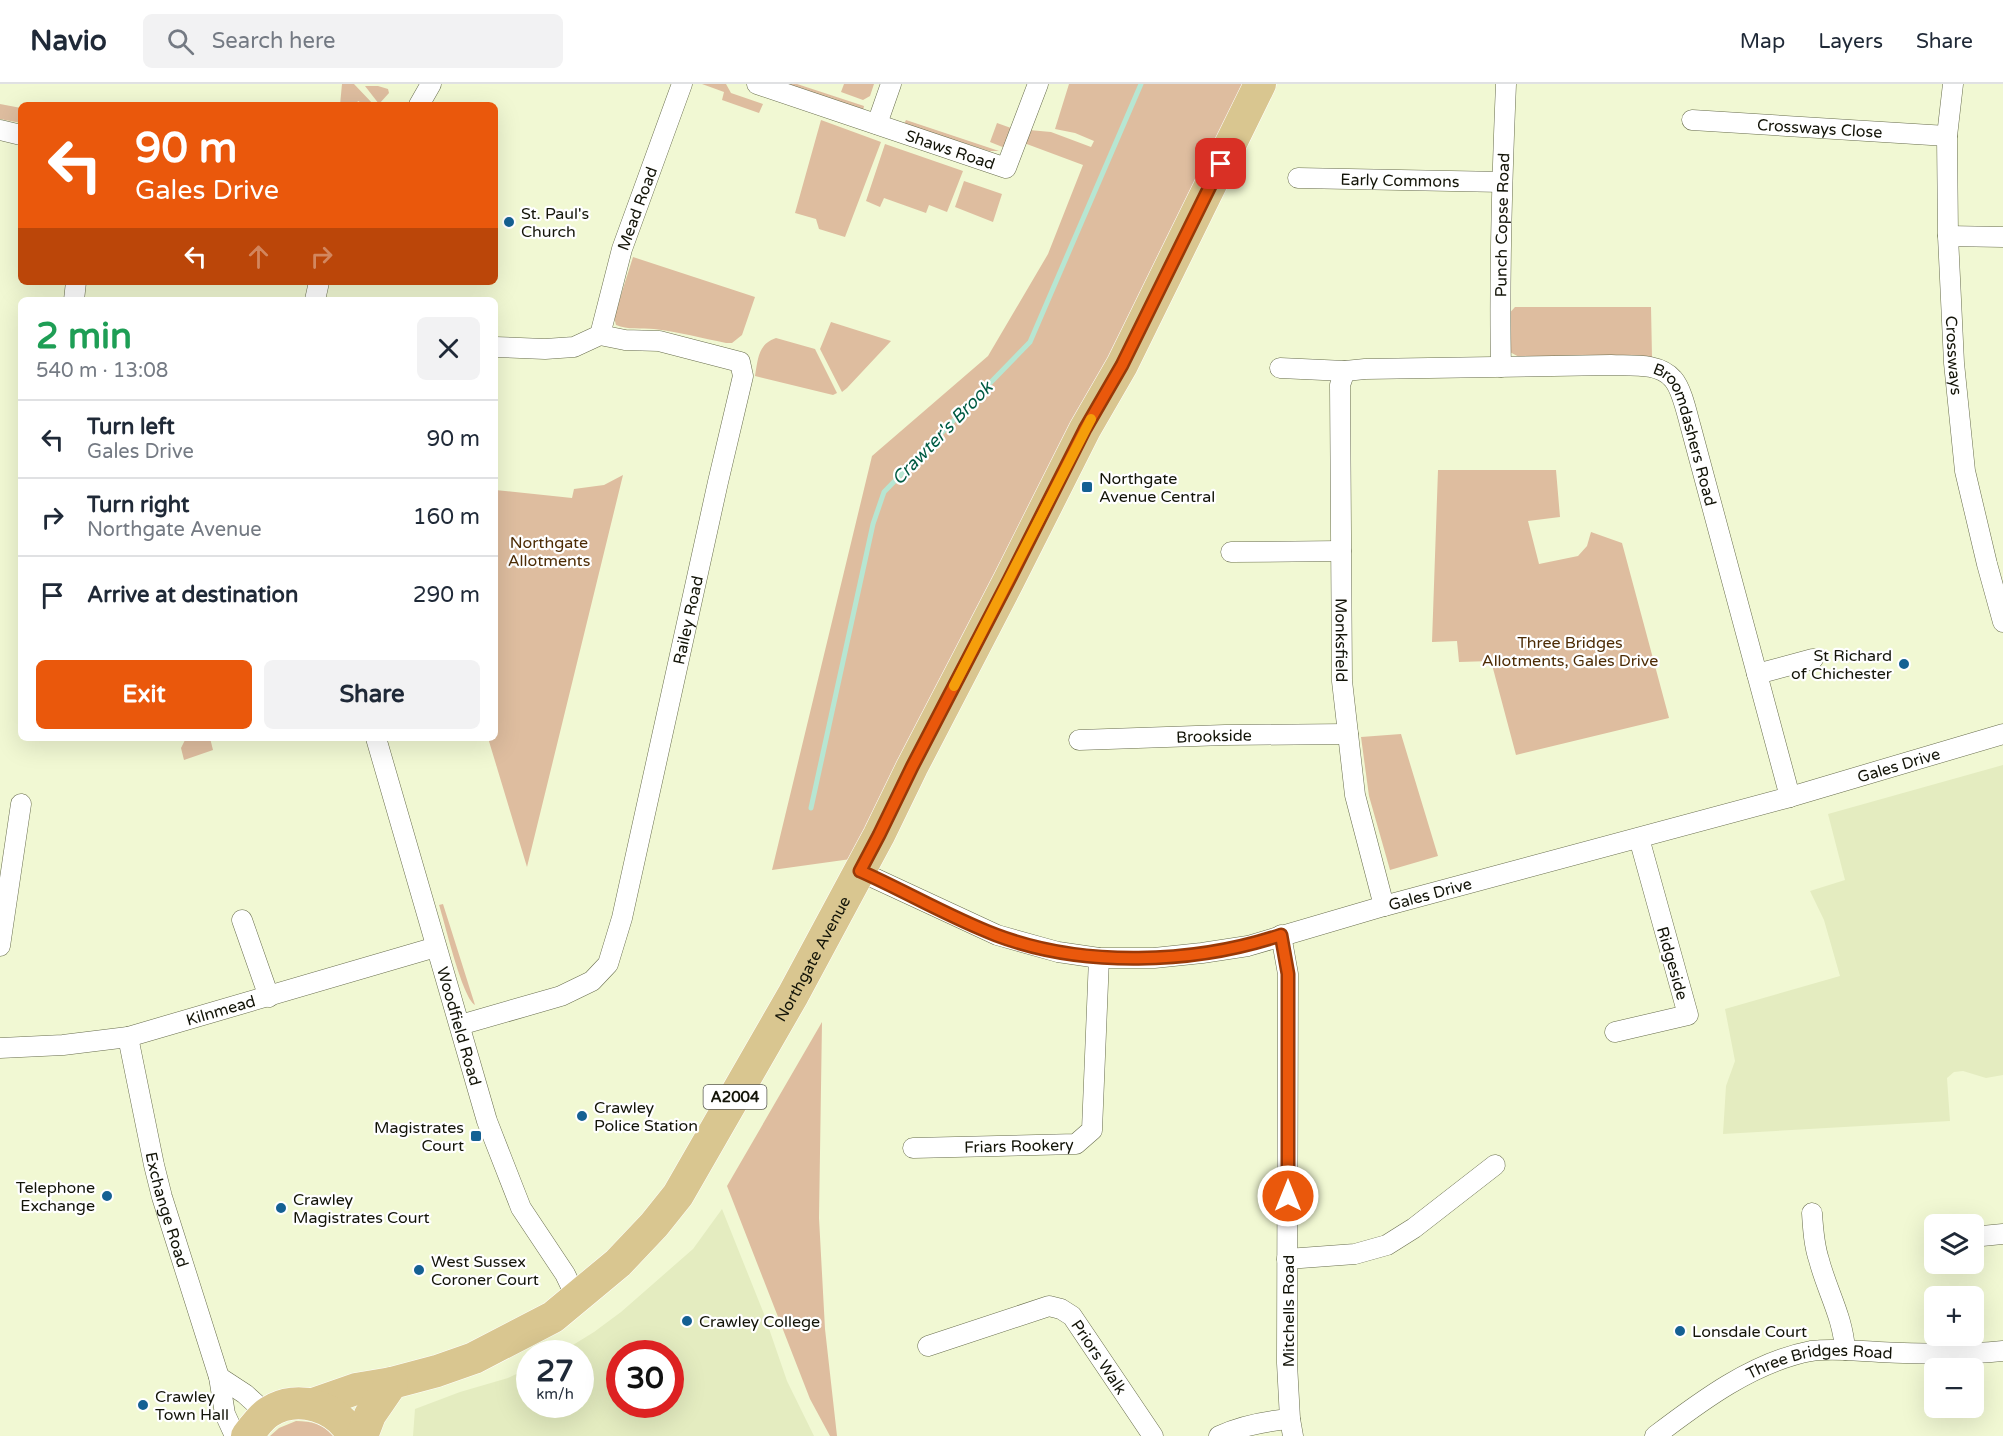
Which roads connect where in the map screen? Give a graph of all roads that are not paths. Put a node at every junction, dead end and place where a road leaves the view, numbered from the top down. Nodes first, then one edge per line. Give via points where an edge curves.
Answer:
1 (431, 84) edge
2 (682, 84) edge
3 (757, 84) edge
4 (891, 84) edge
5 (1038, 84) edge
6 (1260, 84) edge
7 (1506, 84) edge
8 (1953, 84) edge
9 (420, 102) edge
10 (1692, 120) dead end
11 (877, 124) junction
12 (0, 130) edge
13 (18, 134) edge
14 (1947, 136) junction
15 (1298, 178) dead end
16 (1502, 183) junction
17 (1948, 236) junction
18 (2003, 237) edge
19 (600, 335) junction
20 (498, 347) edge
21 (1501, 366) junction
22 (1280, 368) dead end
23 (1345, 372) junction
24 (1341, 551) junction
25 (1231, 552) dead end
26 (1997, 575) edge
27 (2003, 622) edge
28 (1813, 659) dead end
29 (1757, 674) junction
30 (1348, 734) junction
31 (2003, 734) edge
32 (1078, 740) dead end
33 (377, 741) edge
34 (1790, 797) junction
35 (21, 804) dead end
36 (1639, 838) junction
37 (860, 871) junction
38 (1384, 906) junction
39 (242, 920) dead end
40 (1281, 935) junction
41 (0, 946) edge
42 (436, 947) junction
43 (1099, 958) junction
44 (269, 997) junction
45 (460, 1025) junction
46 (1615, 1032) dead end
47 (128, 1037) junction
48 (0, 1048) edge
49 (913, 1148) dead end
50 (1495, 1165) dead end
51 (1812, 1213) dead end
52 (2003, 1234) edge
53 (1984, 1236) edge
54 (1287, 1259) junction
55 (577, 1299) junction
56 (928, 1346) dead end
57 (1845, 1350) junction
58 (2003, 1351) edge
59 (219, 1377) junction
60 (392, 1383) junction
61 (313, 1404) junction
62 (257, 1425) edge
63 (1292, 1427) edge
64 (235, 1436) edge
65 (353, 1436) edge
66 (362, 1436) edge
67 (1154, 1436) edge
68 (1219, 1436) edge
69 (1656, 1436) edge

1 - 9 street
2 - 19 street, Mead Road via 622,249
3 - 11 street, Shaws Road
4 - 11 street
5 - 11 street, Shaws Road via 1006,168
6 - 37 main road, Northgate Avenue / A2004 via 1122,365 1085,429
7 - 16 street, Punch Copse Road
8 - 14 street, Crossways
10 - 14 street, Crossways Close
12 - 13 street
14 - 17 street, Crossways
15 - 16 street, Early Commons
16 - 21 street, Punch Copse Road
17 - 18 street
17 - 26 street, Crossways via 1954,363 1965,471
19 - 20 street via 574,347
19 - 45 street, Railey Road via 658,341 740,362 743,376 622,918 608,964 592,981 572,992
21 - 23 street, Broomdashers Road
21 - 29 street, Broomdashers Road via 1645,366 1662,370 1674,380 1691,428
22 - 23 street, Broomdashers Road
23 - 24 street, Monksfield via 1340,385
24 - 25 street
24 - 30 street, Monksfield via 1342,681
26 - 27 street, Crossways
28 - 29 street
29 - 34 street, Broomdashers Road
30 - 32 street, Brookside
30 - 38 street, Monksfield via 1355,795
31 - 34 street, Gales Drive
33 - 42 street, Woodfield Road
34 - 36 street, Gales Drive
35 - 41 street
36 - 38 street, Gales Drive
36 - 46 street, Ridgeside via 1696,1013
37 - 43 street, Gales Drive via 997,935 1058,952
37 - 55 main road, Northgate Avenue / A2004 via 678,1195 618,1263
38 - 40 street, Gales Drive
39 - 44 street
40 - 43 street, Gales Drive via 1248,946 1202,953
40 - 54 street, Mitchells Road via 1288,974
42 - 44 street, Kilnmead
42 - 45 street, Woodfield Road
43 - 49 street, Friars Rookery via 1092,1130 1076,1144
44 - 47 street, Kilnmead
45 - 55 street, Woodfield Road via 487,1121 521,1208
47 - 48 street, Kilnmead
47 - 59 street, Exchange Road via 156,1176
50 - 54 street via 1387,1245 1355,1254
51 - 57 street via 1819,1260 1837,1309
52 - 53 street
54 - 63 street, Mitchells Road via 1287,1363
55 - 60 main road, Northgate Avenue / A2004 via 553,1317 474,1358
56 - 67 street, Priors Walk via 1049,1306 1061,1309 1072,1316
57 - 58 street, Three Bridges Road
57 - 69 street, Three Bridges Road via 1813,1351 1768,1365 1696,1405
59 - 62 street via 245,1394
59 - 64 street, Exchange Road via 225,1414
60 - 61 main road, Northgate Avenue / A2004 via 356,1389
60 - 66 main road via 370,1415
61 - 62 main road, Northgate Avenue via 293,1403
61 - 65 main road via 331,1411
63 - 68 street via 1272,1421

